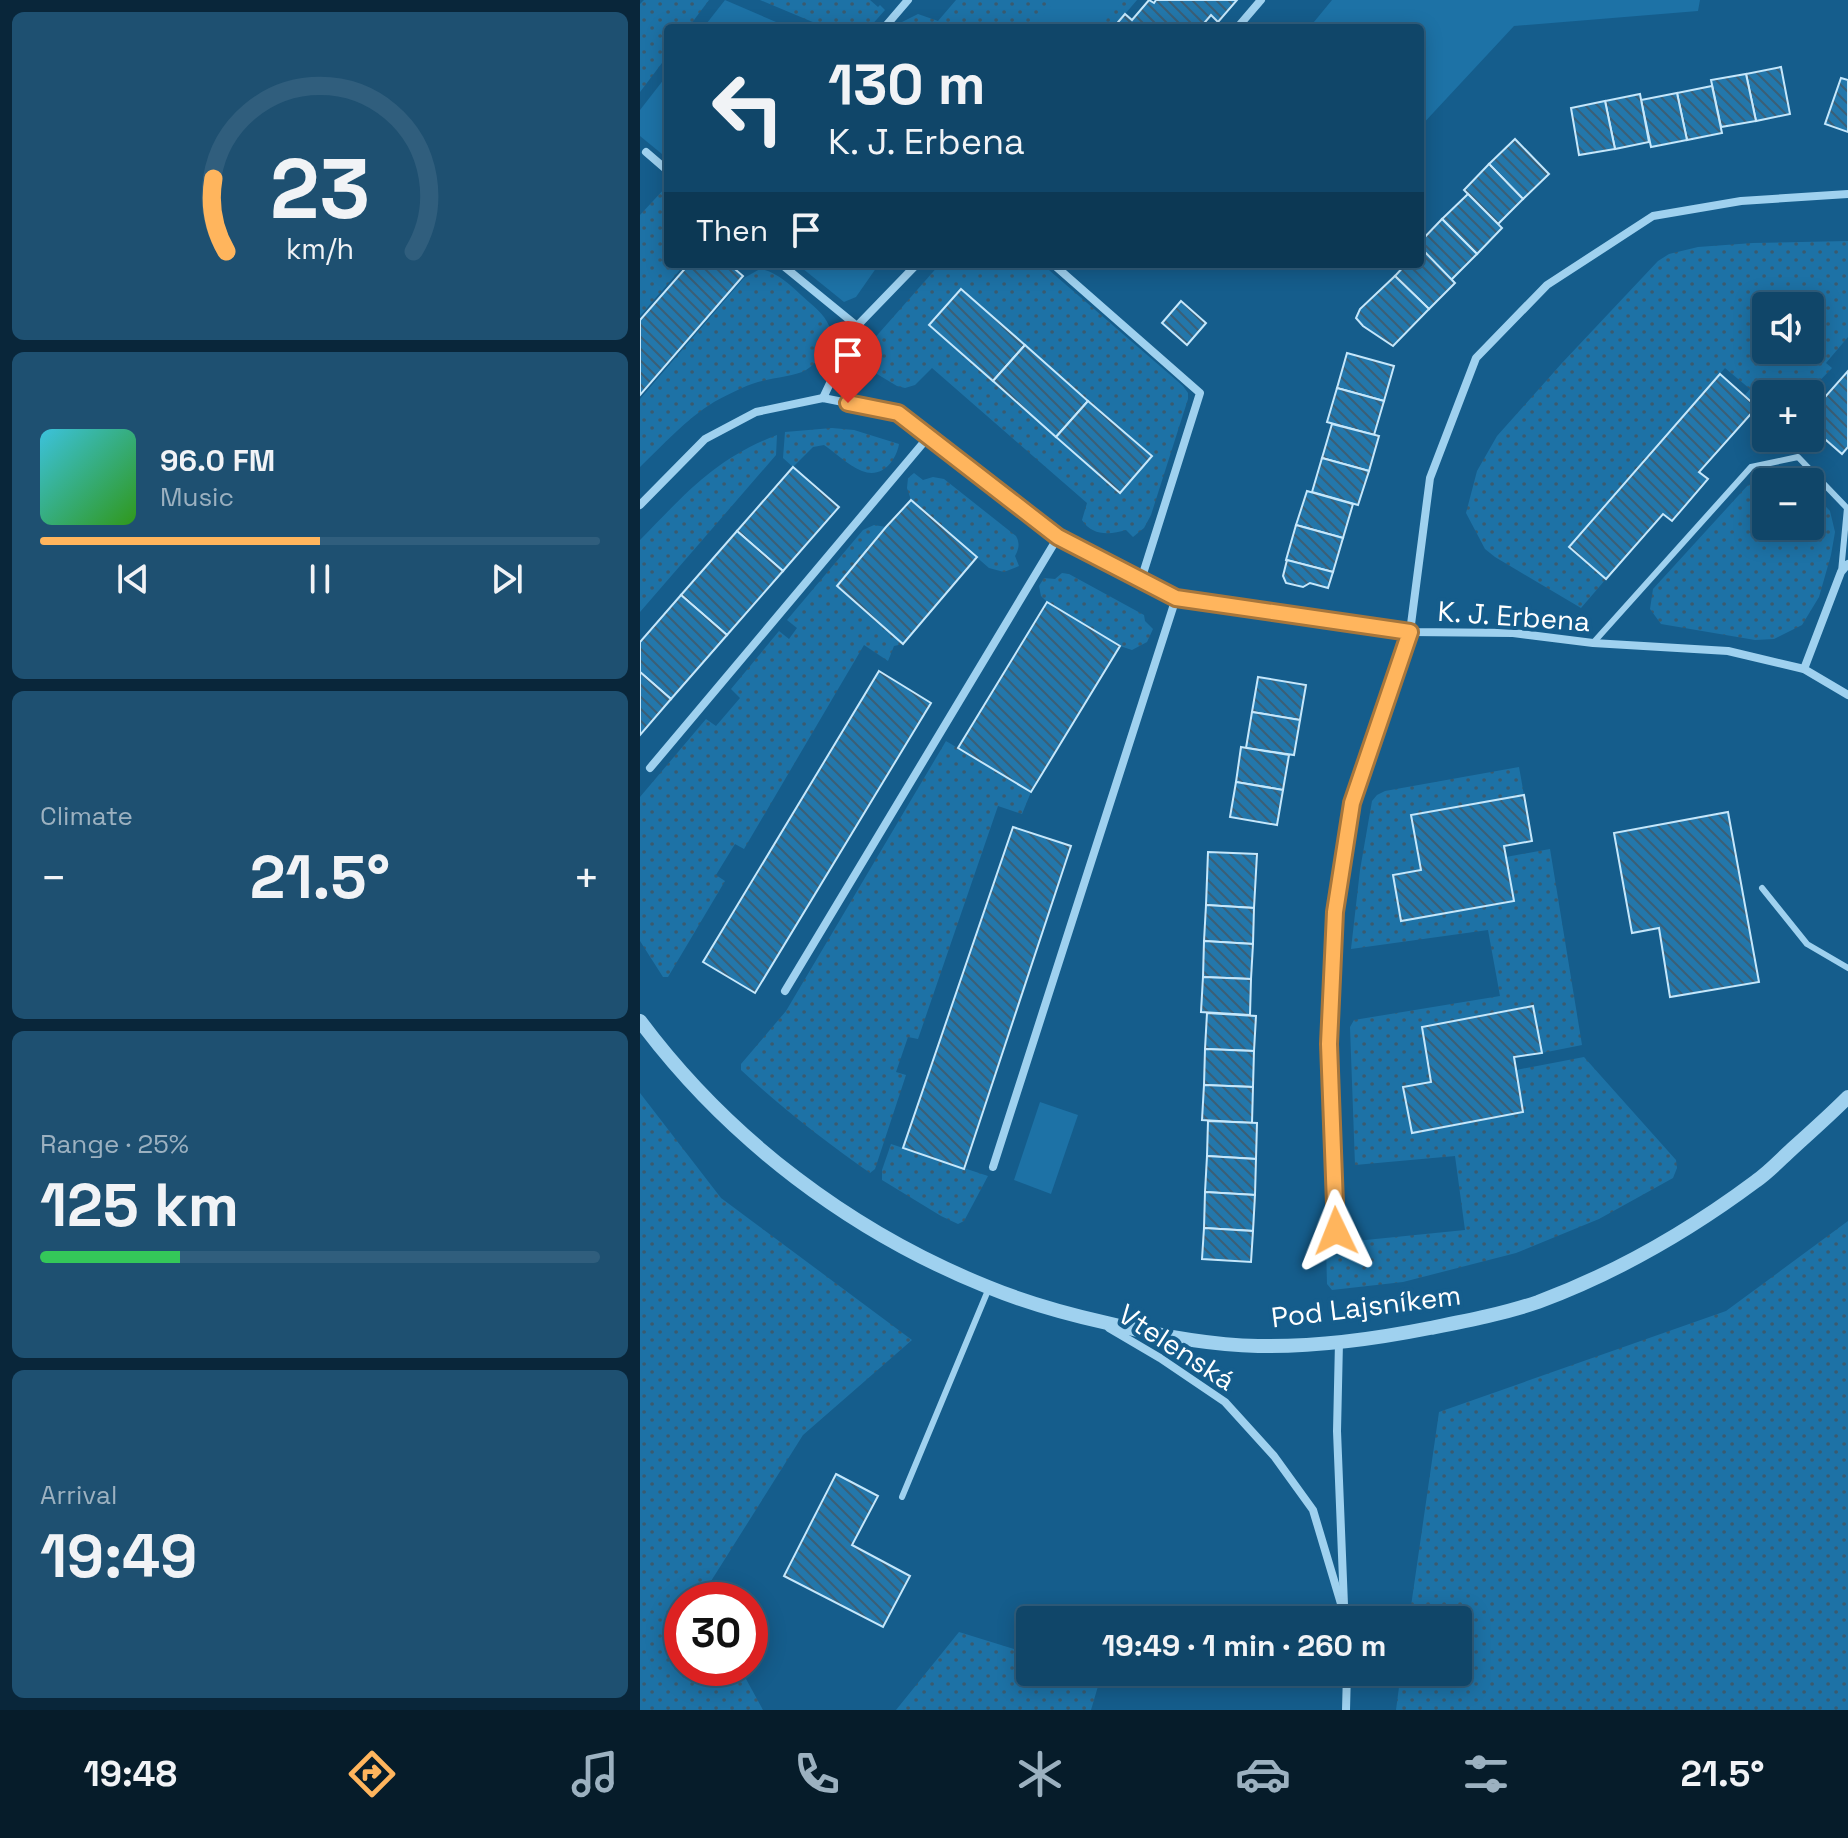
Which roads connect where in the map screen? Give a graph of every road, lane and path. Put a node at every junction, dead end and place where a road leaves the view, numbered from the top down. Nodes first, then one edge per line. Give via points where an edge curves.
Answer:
1 (908, 0) edge
2 (1261, 0) edge
3 (887, 24) edge
4 (1240, 24) edge
5 (646, 152) dead end
6 (664, 168) edge
7 (1848, 194) edge
8 (786, 268) edge
9 (913, 268) edge
10 (1058, 268) edge
11 (857, 326) junction
12 (823, 398) junction
13 (929, 436) junction
14 (640, 505) edge
15 (1058, 537) junction
16 (1848, 564) edge
17 (1841, 572) junction
18 (1141, 580) junction
19 (1176, 598) junction
20 (1410, 632) junction
21 (1593, 643) junction
22 (1804, 669) junction
23 (1848, 695) edge
24 (650, 768) dead end
25 (1762, 888) dead end
26 (1848, 968) edge
27 (785, 991) dead end
28 (640, 1021) edge
29 (1848, 1097) edge
30 (993, 1167) dead end
31 (1336, 1231) dead end
32 (989, 1288) junction
33 (1098, 1321) junction
34 (1339, 1342) junction
35 (902, 1497) dead end
36 (1341, 1606) edge
37 (1344, 1606) edge
38 (1347, 1686) edge
39 (1346, 1710) edge

1 - 3 street
2 - 4 street
5 - 6 street
7 - 20 street via 1741,201 1653,216 1547,285 1476,358 1430,478
8 - 11 street
9 - 11 street
10 - 18 street via 1200,393
11 - 12 street
12 - 13 street, K. J. Erbena via 898,413
12 - 14 street, K. J. Erbena via 756,412 705,439
13 - 15 street, K. J. Erbena
13 - 24 street
15 - 18 street, K. J. Erbena
15 - 27 street
16 - 17 street
17 - 21 lane via 1847,508 1798,457 1751,467
17 - 22 street
18 - 19 street, K. J. Erbena
19 - 20 street, K. J. Erbena
19 - 30 street
20 - 21 street, K. J. Erbena via 1513,633
20 - 31 street via 1352,803 1335,912 1329,1044
21 - 22 street, K. J. Erbena via 1728,651
22 - 23 street, K. J. Erbena
25 - 26 lane via 1807,944
28 - 32 street, Pod Lajsníkem via 696,1088 792,1175 897,1245
29 - 34 street, Pod Lajsníkem via 1758,1180 1675,1237 1606,1272 1536,1302 1468,1321
32 - 33 street, Pod Lajsníkem
32 - 35 lane
33 - 34 street, Pod Lajsníkem via 1204,1342
33 - 36 street, Vtelenská via 1225,1402 1274,1456 1313,1510
34 - 37 street, Vtelenská
38 - 39 street

